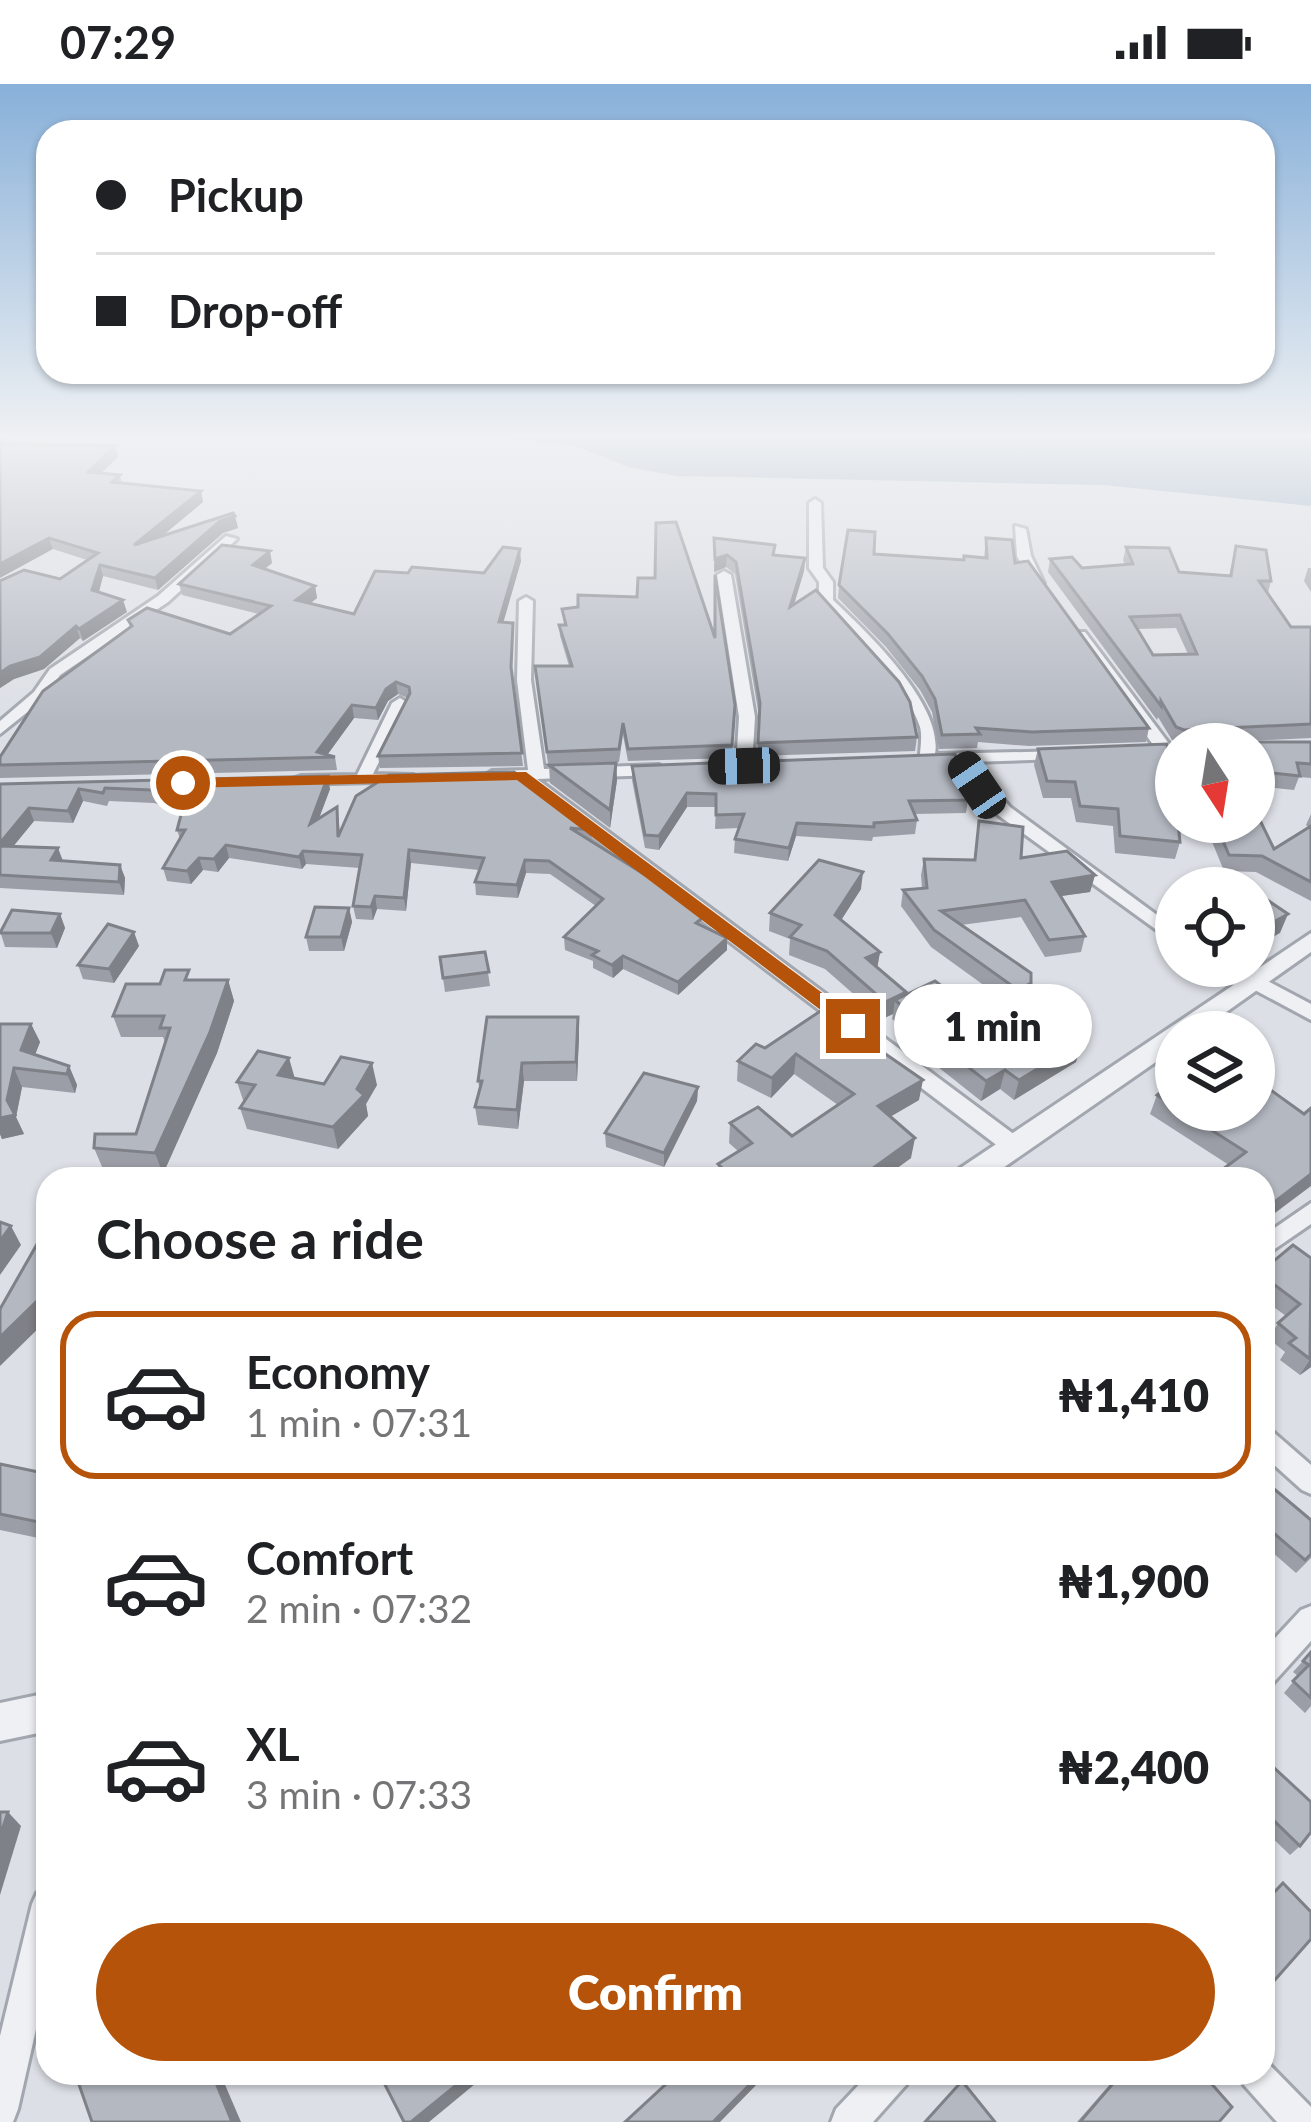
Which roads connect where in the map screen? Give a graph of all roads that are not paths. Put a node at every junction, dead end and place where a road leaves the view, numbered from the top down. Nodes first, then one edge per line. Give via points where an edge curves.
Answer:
1 (815, 534) edge
2 (1021, 534) edge
3 (231, 539) dead end
4 (724, 575) dead end
5 (1049, 598) edge
6 (526, 601) dead end
7 (1064, 615) edge
8 (400, 704) edge
9 (0, 729) edge
10 (1155, 731) edge
11 (1155, 751) edge
12 (1121, 752) edge
13 (1078, 753) edge
14 (959, 758) junction
15 (903, 760) edge
16 (926, 760) junction
17 (744, 766) junction
18 (766, 766) edge
19 (721, 767) edge
20 (675, 769) edge
21 (529, 775) junction
22 (476, 776) edge
23 (430, 778) edge
24 (362, 780) junction
25 (278, 782) edge
26 (1155, 922) edge
27 (1311, 941) edge
28 (1275, 966) edge
29 (1245, 987) edge
30 (1255, 987) edge
31 (1210, 1011) edge
32 (1311, 1013) edge
33 (1155, 1049) edge
34 (1015, 1147) junction
35 (984, 1167) edge
36 (1311, 1212) edge
37 (1275, 1240) edge
38 (1275, 1450) edge
39 (1311, 1482) edge
40 (1311, 1621) edge
41 (1275, 1659) edge
42 (36, 1714) edge
43 (0, 1722) edge
44 (36, 1955) edge
45 (883, 2085) edge
46 (1267, 2085) edge
47 (0, 2108) edge
48 (849, 2122) edge
49 (1300, 2122) edge

1 - 16 street via 826,601 924,718
2 - 5 street
3 - 9 street via 164,599 55,672
4 - 17 street via 747,716
6 - 21 street
7 - 10 street
8 - 24 street
11 - 12 street
13 - 14 street
14 - 16 street
14 - 26 street via 1004,811
15 - 16 street
17 - 18 street
17 - 19 street
20 - 21 street
21 - 22 street
21 - 34 street
23 - 24 street
24 - 25 street
27 - 28 street
29 - 31 street
30 - 32 street
33 - 34 street
34 - 35 street
36 - 37 street
38 - 39 street
40 - 41 street
42 - 43 street
44 - 47 street
45 - 48 street
46 - 49 street

